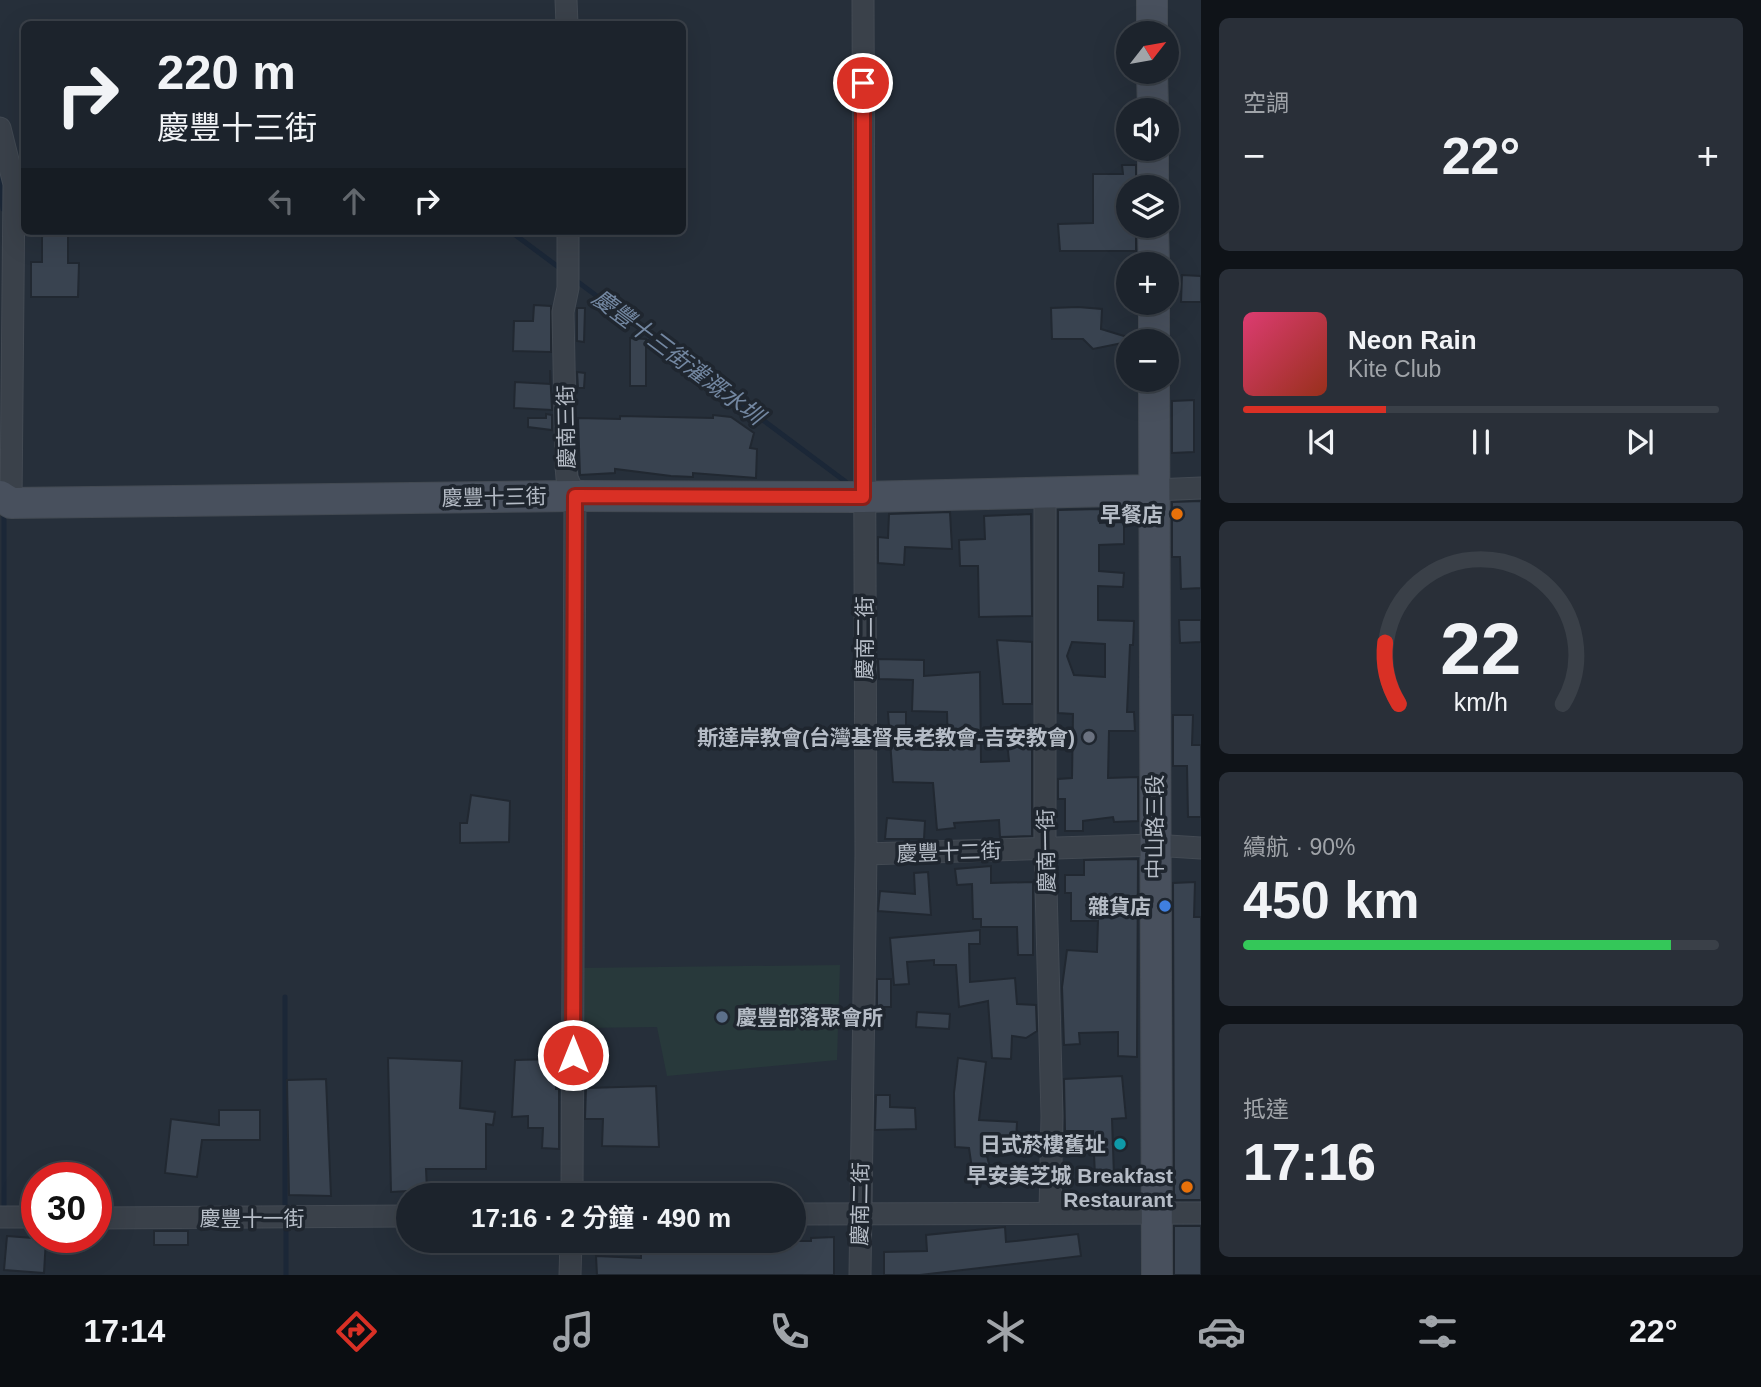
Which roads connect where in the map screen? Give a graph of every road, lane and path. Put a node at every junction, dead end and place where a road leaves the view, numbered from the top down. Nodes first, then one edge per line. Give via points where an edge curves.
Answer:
1 (566, 0) edge
2 (863, 0) edge
3 (1152, 0) edge
4 (567, 21) edge
5 (1152, 21) edge
6 (0, 128) edge
7 (568, 239) edge
8 (1154, 392) edge
9 (1201, 488) edge
10 (1154, 490) junction
11 (1045, 491) junction
12 (575, 496) junction
13 (863, 497) junction
14 (5, 500) edge
15 (1153, 845) junction
16 (1201, 848) edge
17 (1045, 849) junction
18 (866, 854) junction
19 (572, 1183) edge
20 (1050, 1211) junction
21 (1201, 1213) edge
22 (806, 1214) edge
23 (1157, 1214) junction
24 (396, 1216) edge
25 (860, 1216) junction
26 (0, 1217) edge
27 (21, 1217) edge
28 (112, 1218) edge
29 (571, 1253) edge
30 (570, 1275) edge
31 (860, 1275) edge
32 (1157, 1275) edge

1 - 4 street
2 - 13 street, 慶南二街
3 - 5 street
6 - 14 street via 14,184
7 - 12 street, 慶南三街 via 566,466
8 - 10 street, 中山路三段
9 - 10 street, 慶豐十三街
10 - 11 street, 慶豐十三街
10 - 15 street, 中山路三段
11 - 13 street, 慶豐十三街
11 - 17 street, 慶南一街
12 - 13 street, 慶豐十三街
12 - 14 street, 慶豐十三街
12 - 19 street, 慶南三街
13 - 18 street, 慶南二街
15 - 16 street, 慶豐十二街
15 - 17 street, 慶豐十二街
15 - 23 street, 中山路三段
17 - 18 street, 慶豐十二街
17 - 20 street, 慶南一街
18 - 25 street, 慶南二街
20 - 23 street
20 - 25 street
21 - 23 street
22 - 25 street
23 - 32 street, 中山路三段
24 - 28 street, 慶豐十一街
25 - 31 street, 慶南二街
26 - 27 street
29 - 30 street

